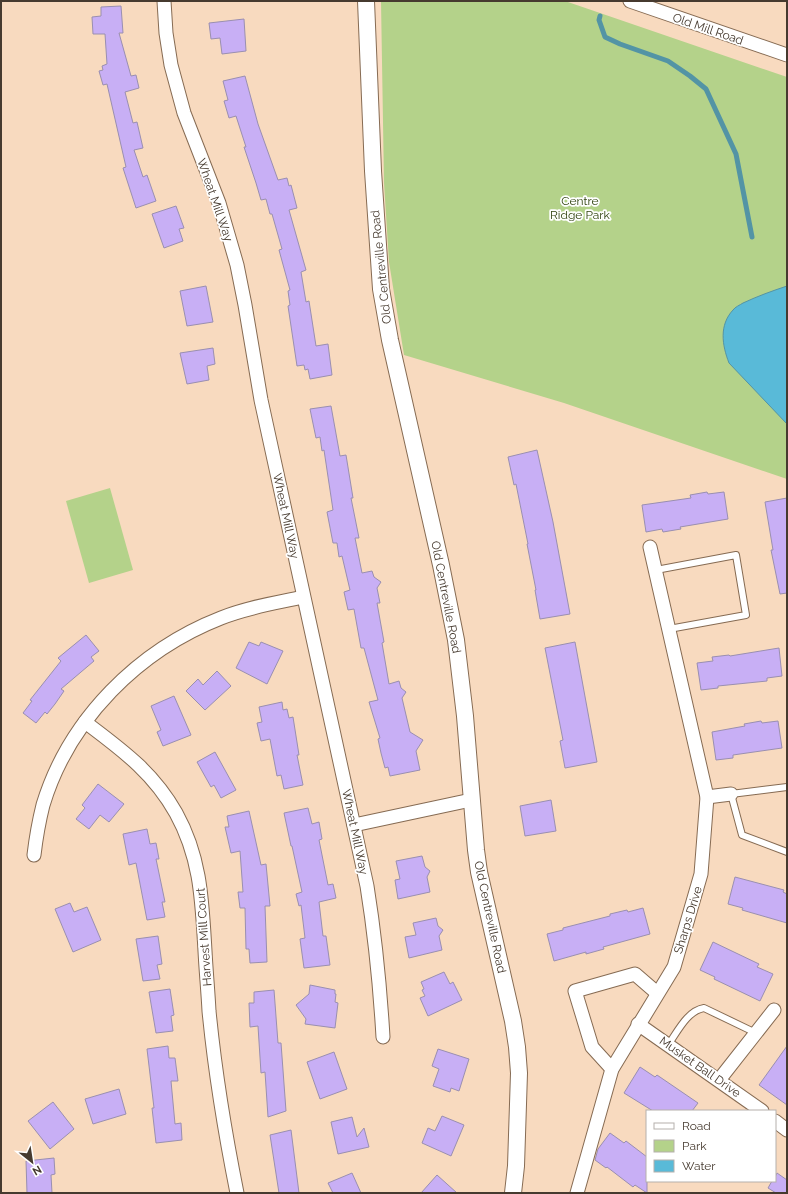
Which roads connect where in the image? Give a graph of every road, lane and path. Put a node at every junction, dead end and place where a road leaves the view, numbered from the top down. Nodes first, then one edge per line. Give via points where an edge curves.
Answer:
1 (164, 1) edge
2 (366, 1) edge
3 (630, 1) edge
4 (787, 55) edge
5 (650, 547) dead end
6 (656, 570) junction
7 (303, 597) junction
8 (669, 629) junction
9 (85, 722) junction
10 (787, 787) edge
11 (731, 794) junction
12 (707, 797) junction
13 (471, 800) junction
14 (354, 825) junction
15 (787, 852) edge
16 (34, 855) dead end
17 (657, 993) junction
18 (774, 1010) dead end
19 (638, 1024) junction
20 (756, 1033) junction
21 (383, 1037) dead end
22 (668, 1045) junction
23 (612, 1069) junction
24 (719, 1080) junction
25 (761, 1110) edge
26 (776, 1122) edge
27 (787, 1130) edge
28 (579, 1192) edge
29 (237, 1193) edge
30 (513, 1193) edge

1 - 7 street, Wheat Mill Way via 171,65 184,113 219,203 237,265 261,400
2 - 13 street, Old Centreville Road via 381,289 456,640
3 - 4 street, Old Mill Road
5 - 6 street, Sharps Drive
6 - 8 street, Sharps Drive
6 - 8 lane via 736,555 746,615
7 - 9 street via 248,609 221,618 174,641 121,680
7 - 14 street, Wheat Mill Way
8 - 12 street, Sharps Drive
9 - 16 street via 63,756 52,780 43,805
9 - 29 street, Harvest Mill Court via 131,757 154,782 176,813 192,850 202,895 217,1078
10 - 11 lane
11 - 12 street
11 - 15 lane via 742,835
12 - 17 street, Sharps Drive via 701,874 674,967
13 - 14 street
13 - 30 street, Old Centreville Road via 479,872 517,1047 516,1166
14 - 21 street, Wheat Mill Way via 374,928
17 - 19 street, Sharps Drive
17 - 23 street via 635,974 575,991 592,1047
18 - 20 street
19 - 22 street, Musket Ball Drive
19 - 23 street, Sharps Drive
20 - 22 lane via 704,1008 698,1009 687,1018
20 - 24 street
22 - 24 street, Musket Ball Drive
23 - 28 street, Sharps Drive
24 - 25 street, Musket Ball Drive
26 - 27 street

